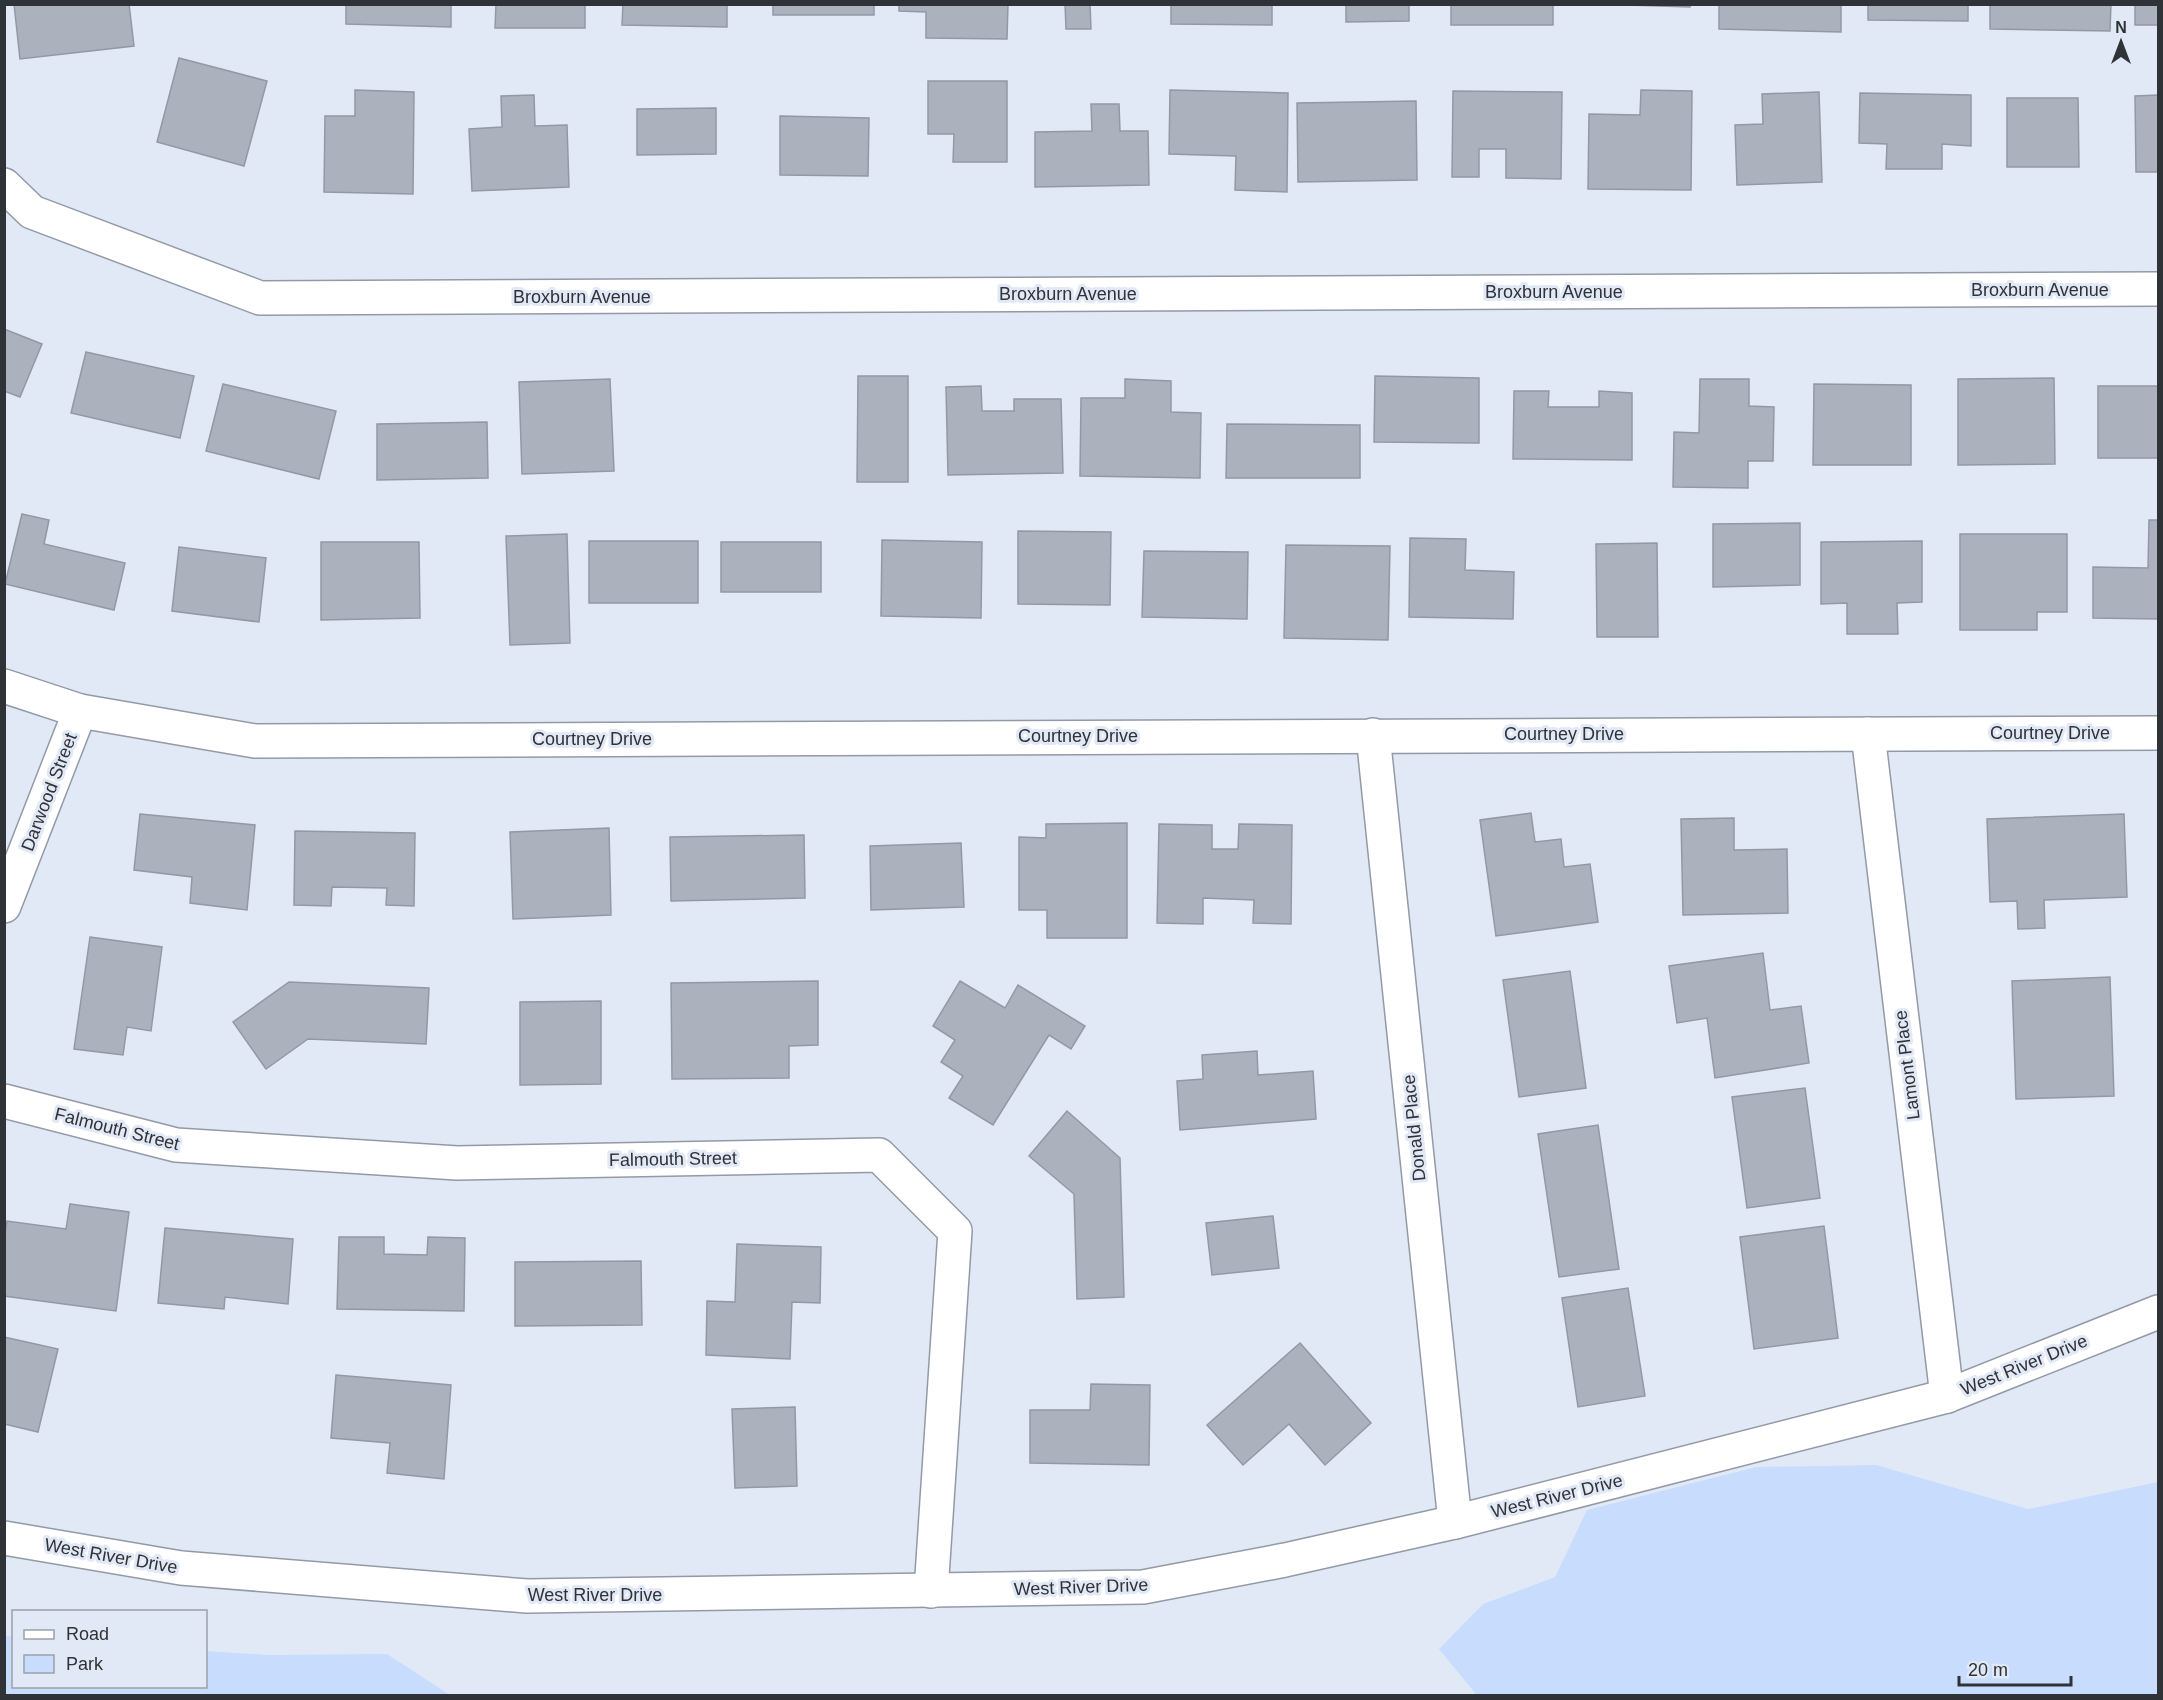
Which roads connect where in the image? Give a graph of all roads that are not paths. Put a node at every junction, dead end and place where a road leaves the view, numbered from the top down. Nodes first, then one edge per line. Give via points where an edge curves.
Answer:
1 (4, 185) edge
2 (2158, 290) edge
3 (4, 686) edge
4 (80, 711) junction
5 (2158, 733) edge
6 (1868, 734) junction
7 (1373, 735) junction
8 (4, 906) edge
9 (4, 1101) edge
10 (2158, 1312) edge
11 (1947, 1395) junction
12 (1455, 1522) junction
13 (4, 1538) edge
14 (930, 1591) junction

1 - 2 street, Broxburn Avenue via 32,212 260,298
3 - 4 street, Courtney Drive
4 - 7 street, Courtney Drive via 255,741
4 - 8 street, Darwood Street
5 - 6 street, Courtney Drive
6 - 7 street, Courtney Drive
6 - 11 street, Lamont Place
7 - 12 street, Donald Place
9 - 14 street, Falmouth Street via 176,1145 457,1163 879,1155 955,1231
10 - 11 street, West River Drive
11 - 12 street, West River Drive
12 - 14 street, West River Drive via 1143,1587
13 - 14 street, West River Drive via 181,1569 527,1596

